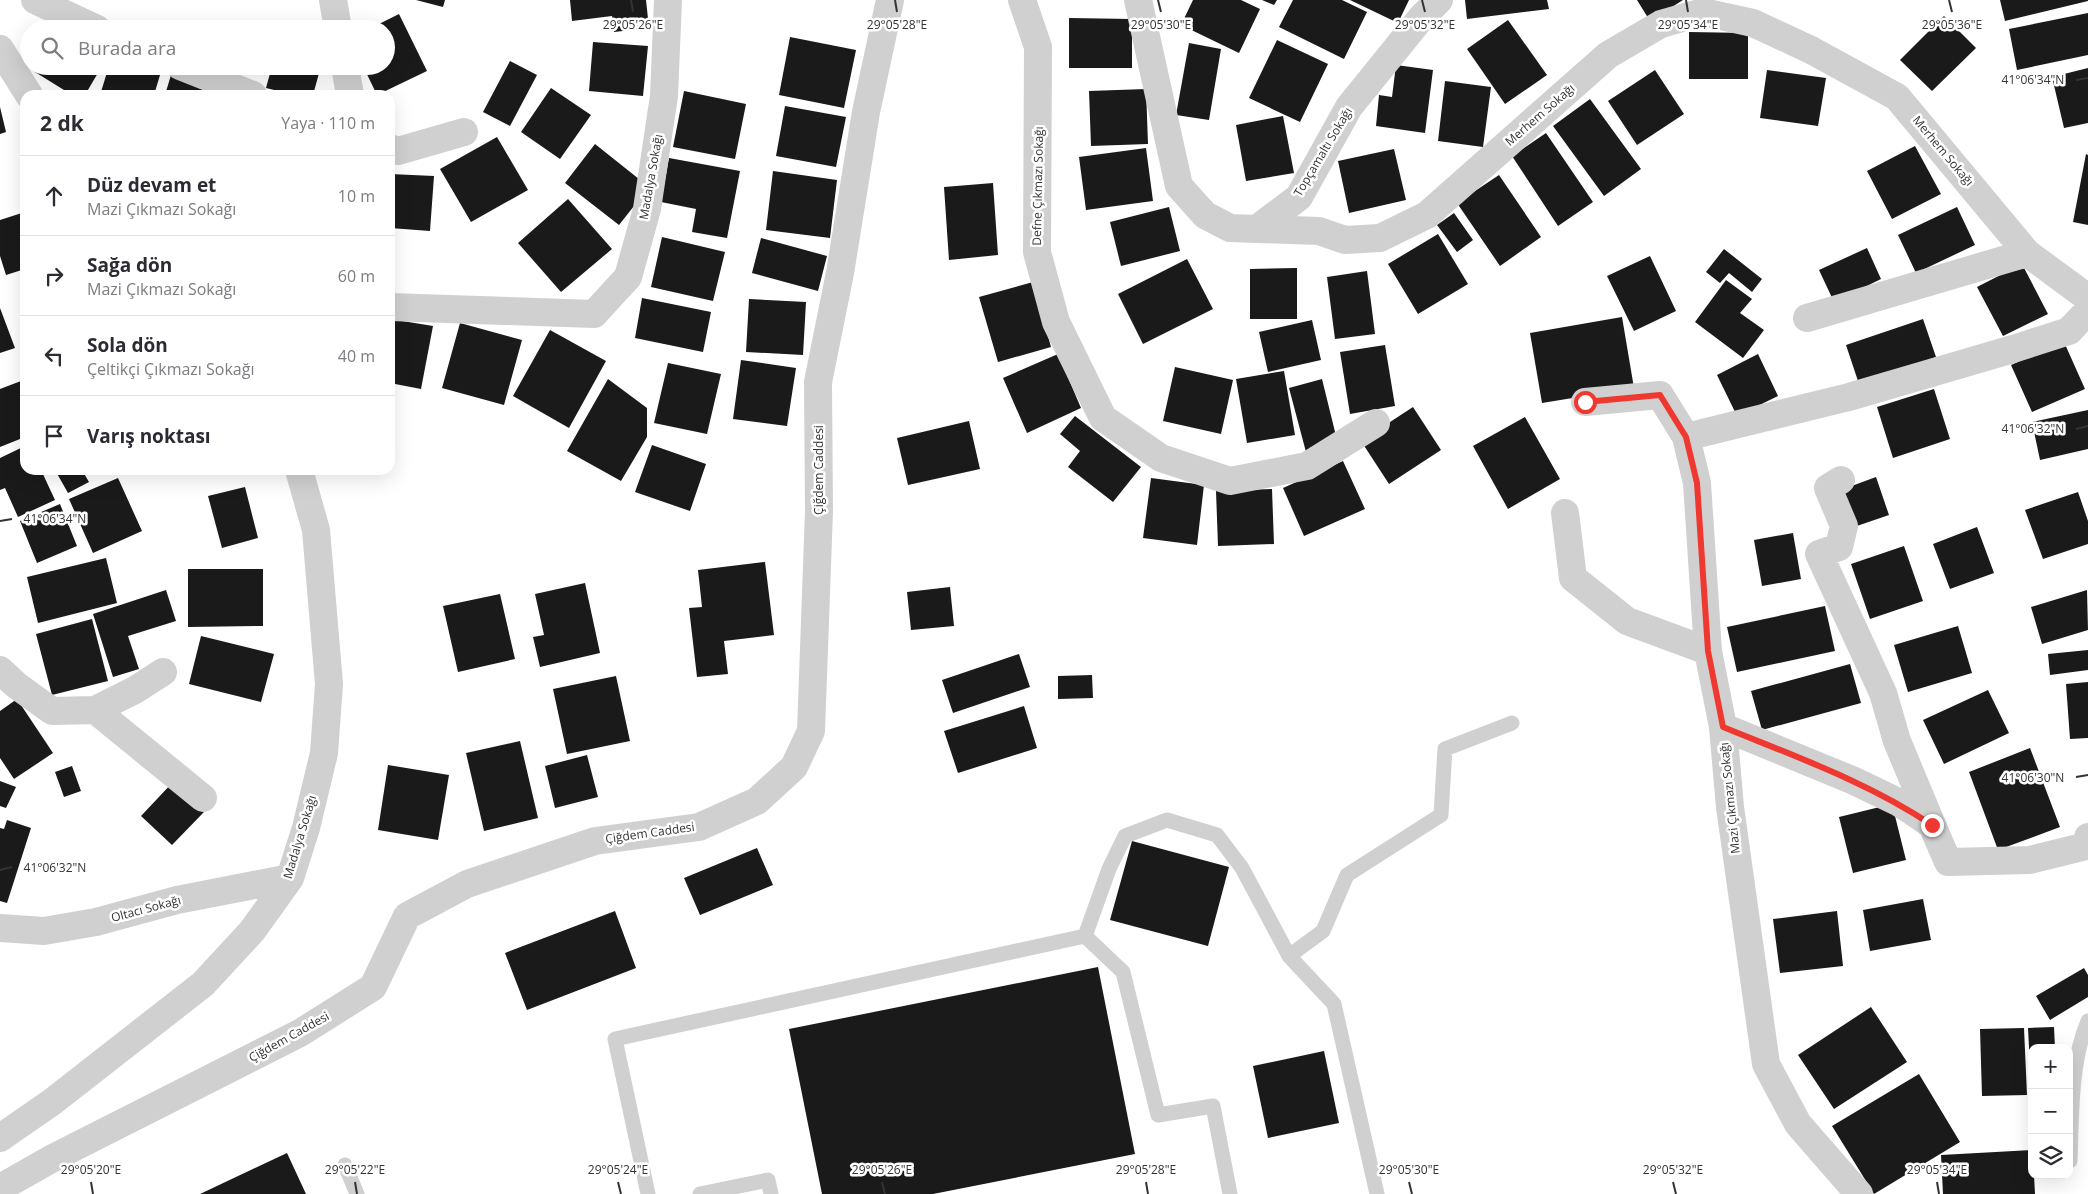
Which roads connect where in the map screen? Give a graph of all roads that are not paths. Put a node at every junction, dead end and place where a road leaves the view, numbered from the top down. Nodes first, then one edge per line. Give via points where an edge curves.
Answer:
1 (35, 0) edge
2 (333, 0) edge
3 (668, 0) edge
4 (890, 0) edge
5 (1022, 0) edge
6 (1138, 0) edge
7 (1439, 0) edge
8 (78, 20) edge
9 (336, 20) edge
10 (0, 48) edge
11 (203, 75) edge
12 (346, 75) edge
13 (26, 90) edge
14 (240, 90) edge
15 (349, 90) edge
16 (464, 132) dead end
17 (395, 150) edge
18 (1258, 228) junction
19 (2027, 253) junction
20 (2088, 298) edge
21 (395, 307) edge
22 (2088, 311) edge
23 (1807, 318) dead end
24 (1585, 402) dead end
25 (1376, 423) dead end
26 (1686, 437) junction
27 (300, 475) edge
28 (1841, 480) dead end
29 (1565, 513) dead end
30 (1708, 651) junction
31 (0, 670) edge
32 (163, 672) dead end
33 (96, 710) junction
34 (1512, 723) dead end
35 (1723, 727) junction
36 (204, 798) dead end
37 (1932, 825) junction
38 (2088, 836) edge
39 (290, 878) junction
40 (0, 928) edge
41 (1085, 936) junction
42 (1289, 956) junction
43 (2088, 1021) edge
44 (2072, 1134) edge
45 (0, 1138) edge
46 (345, 1165) dead end
47 (0, 1188) edge
48 (357, 1194) edge
49 (648, 1194) edge
50 (700, 1194) edge
51 (771, 1194) edge
52 (1230, 1194) edge
53 (1378, 1194) edge
54 (1860, 1194) edge

1 - 8 street
2 - 9 street
3 - 21 street, Madalya Sokağı via 664,96 647,209 628,277 594,314
4 - 47 street, Çiğdem Caddesi via 866,112 840,273 818,382 819,511 811,731 794,767 757,801 699,827 595,841 467,884 406,916 373,987 300,1033
5 - 25 street, Defne Çıkmazı Sokağı via 1038,48 1037,252 1056,322 1104,418 1161,458 1230,480 1307,466
6 - 18 street, Merhem Sokağı via 1179,186 1205,214 1230,228
7 - 18 street, Topçamaltı Sokağı via 1349,107 1299,197
10 - 13 street
11 - 14 street
12 - 15 street
16 - 17 street
18 - 19 street, Merhem Sokağı via 1318,231 1345,240 1380,238 1427,214 1608,56 1661,24 1703,12 1753,24 1811,50 1897,97
19 - 20 street, Merhem Sokağı
19 - 23 street
22 - 26 street via 2069,331 2014,349 1849,396
24 - 26 street, Mazi Çıkmazı Sokağı via 1660,395
26 - 30 street, Mazi Çıkmazı Sokağı via 1697,483
27 - 39 street, Madalya Sokağı via 316,530 329,684 324,753
28 - 37 street via 1828,488 1844,526 1839,547 1819,554 1879,685 1897,741
29 - 30 street via 1573,578 1627,621
30 - 35 street, Mazi Çıkmazı Sokağı
31 - 33 street via 52,711
32 - 33 street
33 - 36 street
34 - 42 lane via 1445,749 1441,815 1347,875 1323,931
35 - 37 street via 1852,780 1898,802
35 - 54 street, Mazi Çıkmazı Sokağı via 1731,816 1766,1064 1798,1124
37 - 38 street via 1948,862 2030,860 2086,846
39 - 40 street, Oltacı Sokağı via 44,931
39 - 45 street, Madalya Sokağı via 252,931 203,984 52,1102
41 - 42 lane via 1109,869 1125,836 1167,820 1217,835 1242,868
41 - 49 lane via 616,1039
41 - 52 lane via 1123,972 1158,1115 1213,1106
42 - 53 lane via 1334,1004
43 - 44 lane via 2079,1041
46 - 48 lane
50 - 51 lane via 768,1180

